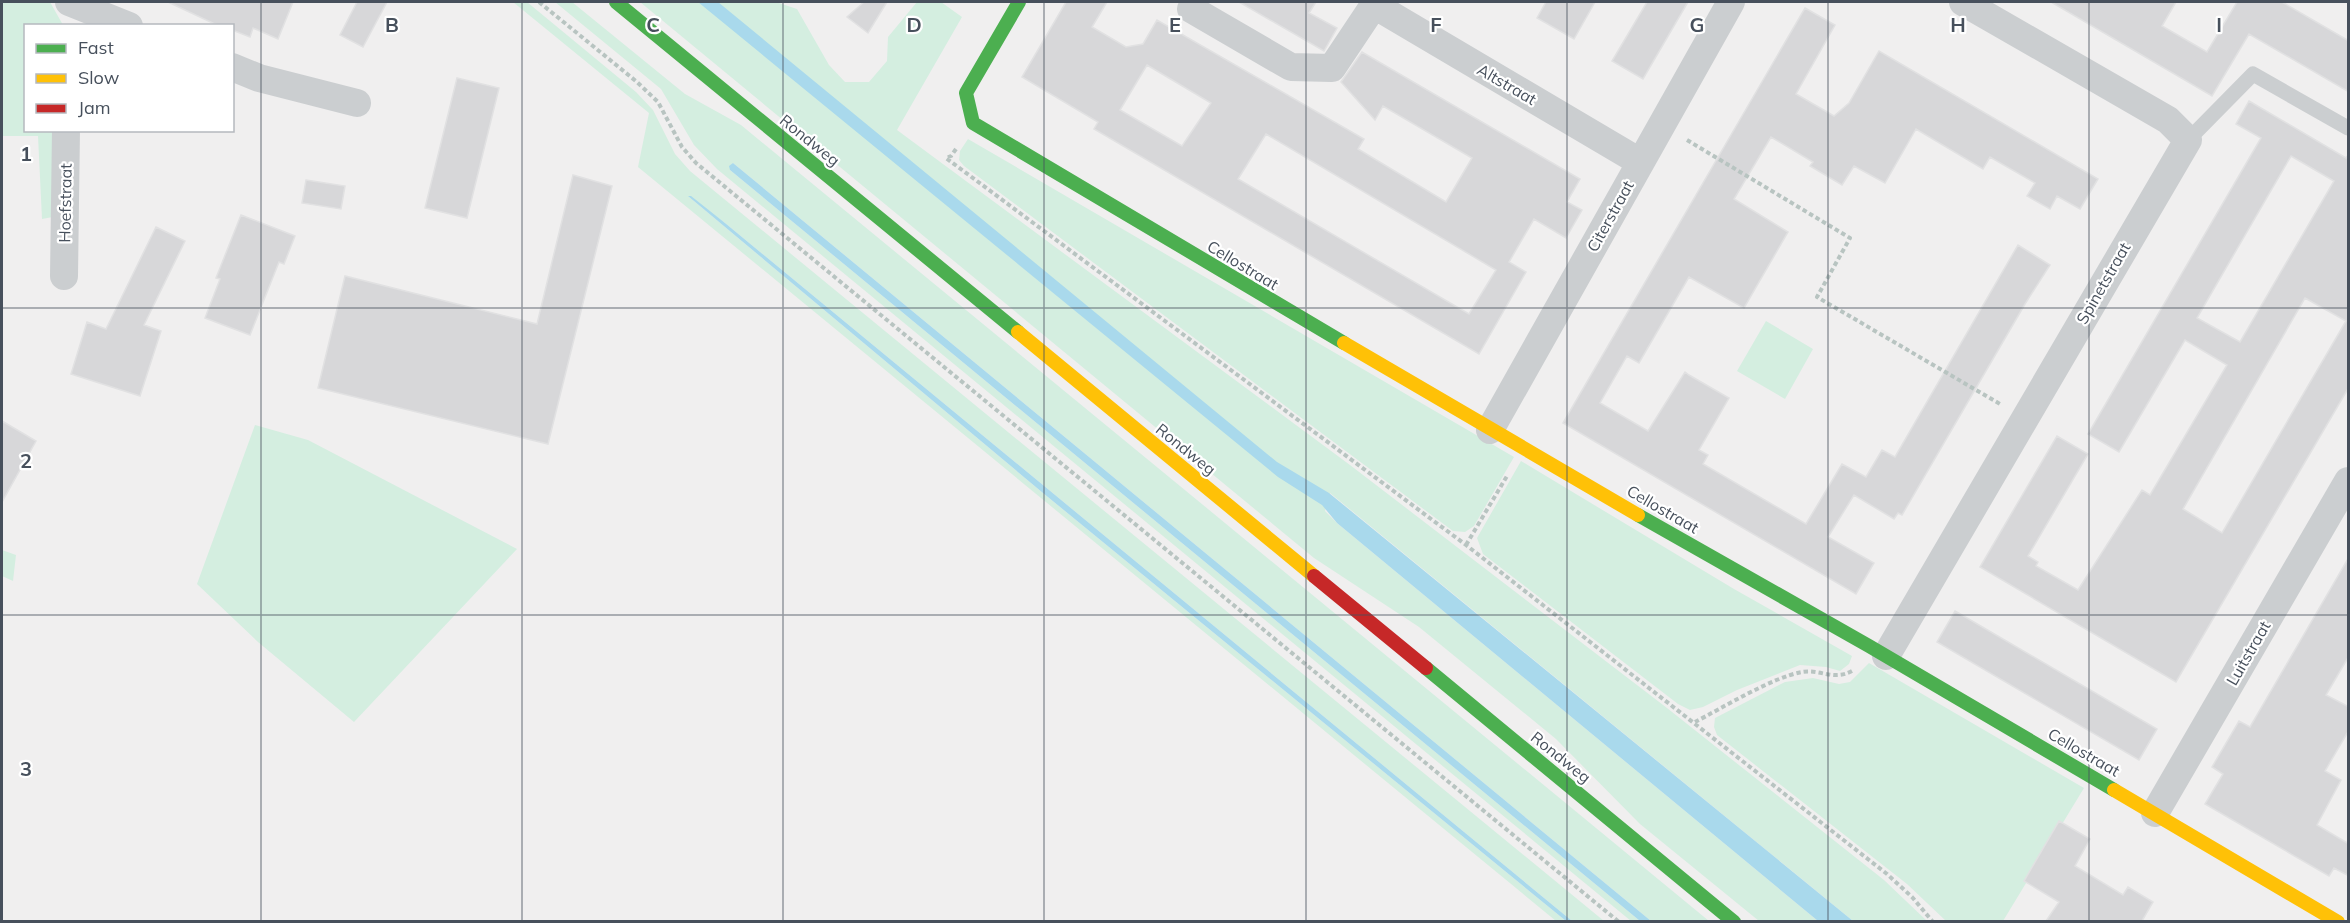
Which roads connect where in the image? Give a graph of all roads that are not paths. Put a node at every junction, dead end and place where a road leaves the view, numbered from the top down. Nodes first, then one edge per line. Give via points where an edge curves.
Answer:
1 (69, 2) edge
2 (616, 2) edge
3 (1019, 2) edge
4 (1731, 2) edge
5 (1963, 2) edge
6 (1375, 3) edge
7 (1191, 9) dead end
8 (68, 24) edge
9 (124, 24) edge
10 (234, 68) edge
11 (357, 103) dead end
12 (2349, 128) edge
13 (66, 132) edge
14 (2188, 140) junction
15 (1640, 162) junction
16 (64, 276) dead end
17 (1490, 430) junction
18 (2346, 491) edge
19 (1877, 651) junction
20 (2155, 813) junction
21 (1734, 921) edge
22 (2338, 921) edge

1 - 8 street
1 - 9 street
2 - 21 street, Rondweg
3 - 17 street, Cellostraat via 966,93 973,123
4 - 15 street, Citerstraat
5 - 14 street via 2168,120
6 - 7 street, Altstraat via 1332,68 1291,67
6 - 15 street, Altstraat
10 - 11 street
12 - 14 lane via 2253,74
13 - 16 street, Hoefstraat
14 - 19 street, Spinetstraat via 2024,418
15 - 17 street, Citerstraat
17 - 19 street, Cellostraat
18 - 20 street, Luitstraat
19 - 20 street, Cellostraat
20 - 22 street, Cellostraat

